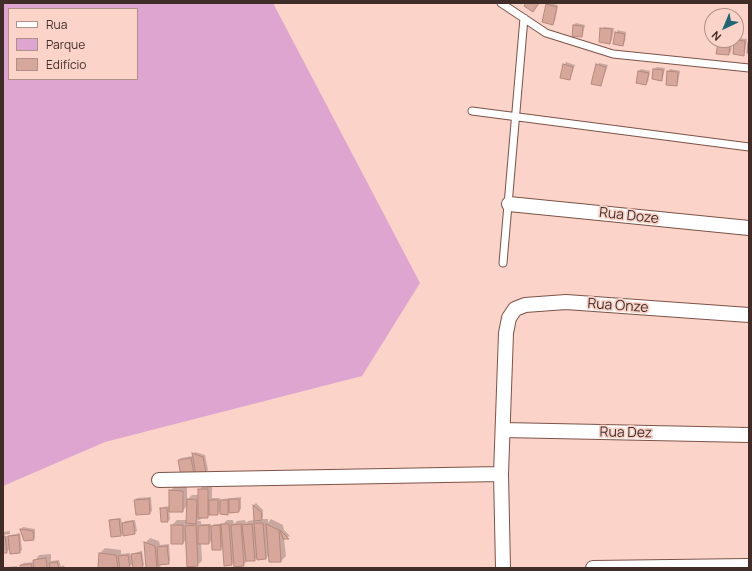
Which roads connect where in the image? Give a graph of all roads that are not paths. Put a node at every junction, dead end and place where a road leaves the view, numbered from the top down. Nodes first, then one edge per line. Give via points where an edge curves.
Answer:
1 (501, 3) edge
2 (524, 18) junction
3 (749, 68) edge
4 (472, 111) dead end
5 (514, 117) junction
6 (749, 147) edge
7 (509, 204) junction
8 (749, 228) edge
9 (503, 263) dead end
10 (749, 315) edge
11 (503, 430) junction
12 (749, 435) edge
13 (501, 474) junction
14 (159, 480) dead end
15 (749, 566) edge
16 (503, 568) edge
17 (593, 568) edge

1 - 2 lane
2 - 3 lane via 546,33 612,54
2 - 5 lane
4 - 5 lane
5 - 6 lane
5 - 7 lane
7 - 8 street, Rua Doze
7 - 9 lane
10 - 11 street, Rua Onze via 566,302 525,305 515,310 509,318 506,333
11 - 12 street, Rua Dez
11 - 13 street
13 - 14 street
13 - 16 street
15 - 17 street

